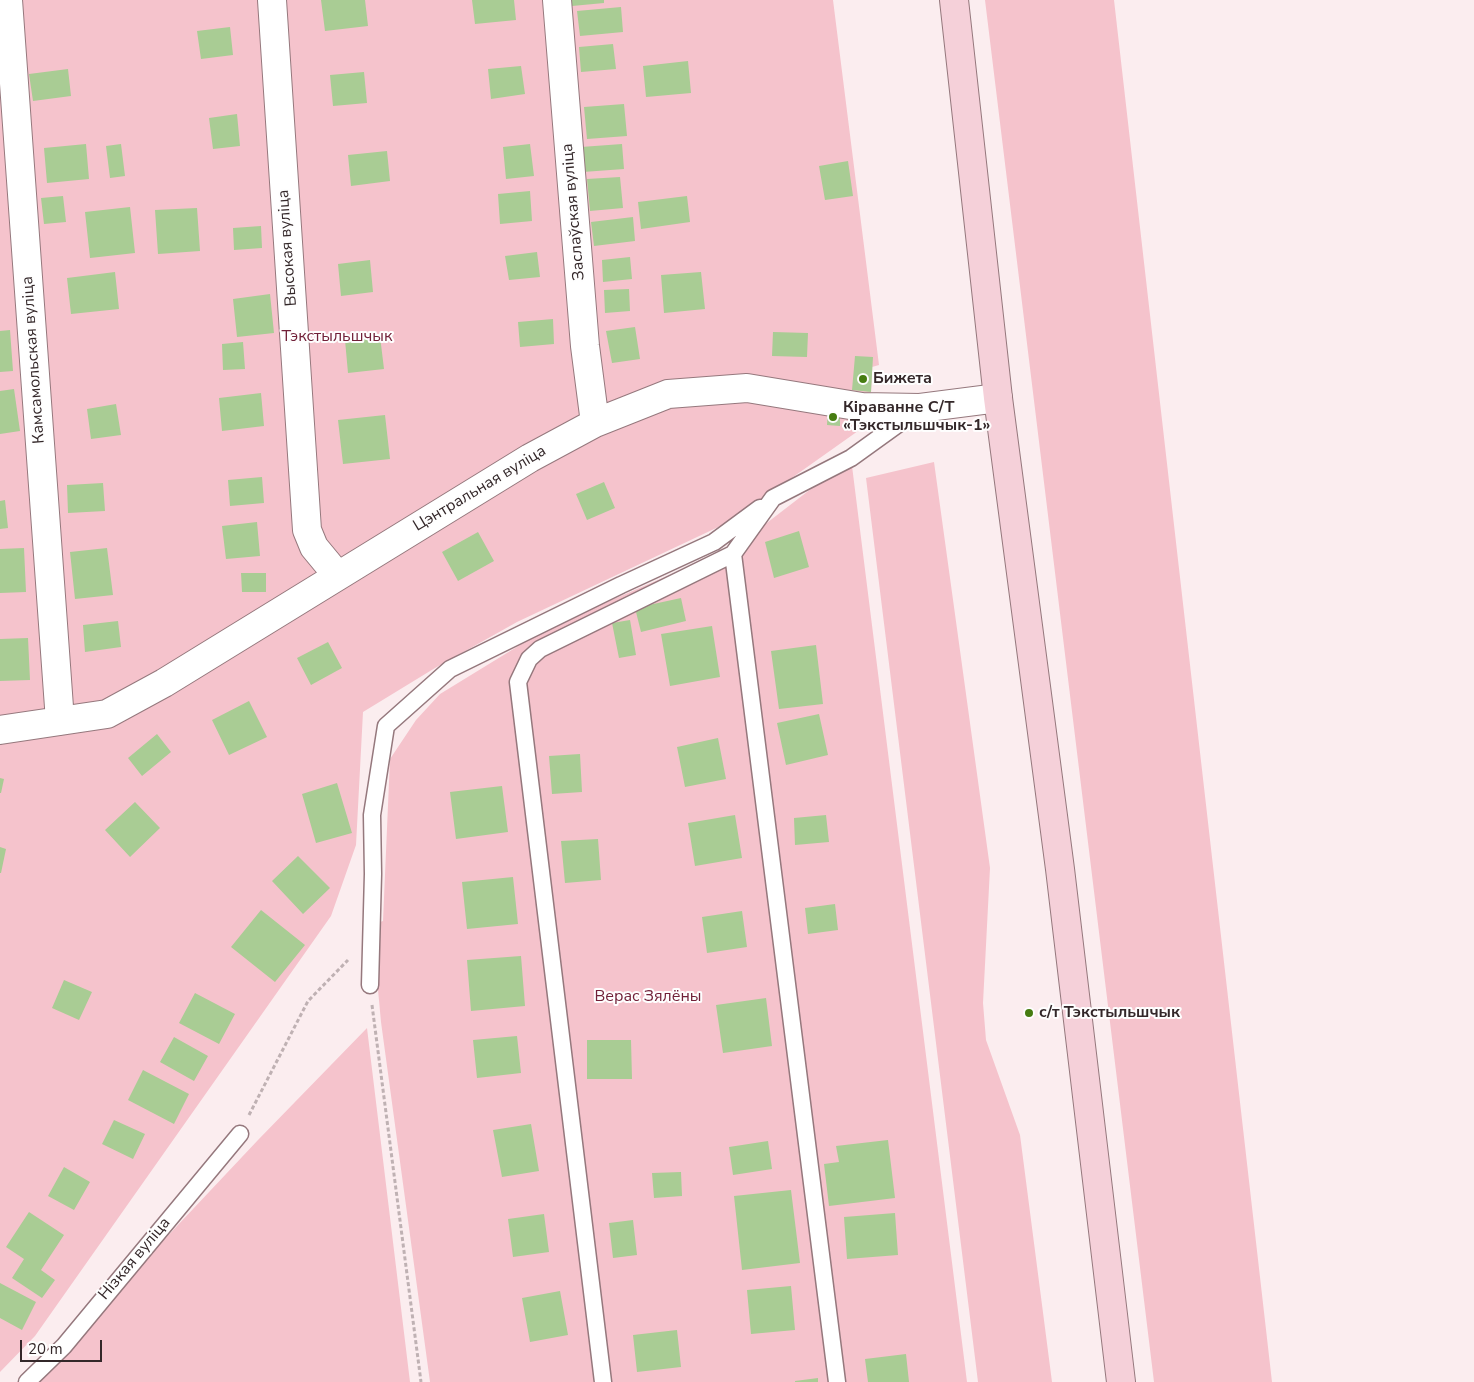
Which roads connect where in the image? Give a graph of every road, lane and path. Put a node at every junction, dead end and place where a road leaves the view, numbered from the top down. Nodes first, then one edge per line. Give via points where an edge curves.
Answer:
1 (8, 0) edge
2 (272, 0) edge
3 (558, 0) edge
4 (954, 0) edge
5 (998, 398) junction
6 (920, 408) junction
7 (595, 423) junction
8 (773, 498) junction
9 (732, 554) junction
10 (338, 576) junction
11 (60, 721) junction
12 (0, 730) edge
13 (371, 943) junction
14 (370, 985) joint
15 (240, 1134) joint
16 (27, 1382) edge
17 (421, 1382) edge
18 (603, 1382) edge
19 (837, 1382) edge
20 (1121, 1382) edge

1 - 11 street, Камсамольская вуліца
2 - 10 street, Высокая вуліца via 307,530 314,547
3 - 7 street, Заслаўская вуліца via 584,336
4 - 5 main road
5 - 6 street, Цэнтральная вуліца
5 - 20 main road via 1060,869
6 - 7 street, Цэнтральная вуліца via 862,407 747,388 668,394
6 - 8 lane via 851,458
7 - 10 street, Цэнтральная вуліца via 530,458
8 - 9 lane
8 - 13 lane via 714,542 450,669 386,726 372,814
9 - 18 lane via 540,649 529,659 518,682
9 - 19 lane
10 - 11 street, Цэнтральная вуліца via 164,683 107,714
11 - 12 street, Цэнтральная вуліца
13 - 14 lane
13 - 15 path via 345,962 308,1001
14 - 17 path
15 - 16 lane, Нізкая вуліца via 64,1346

